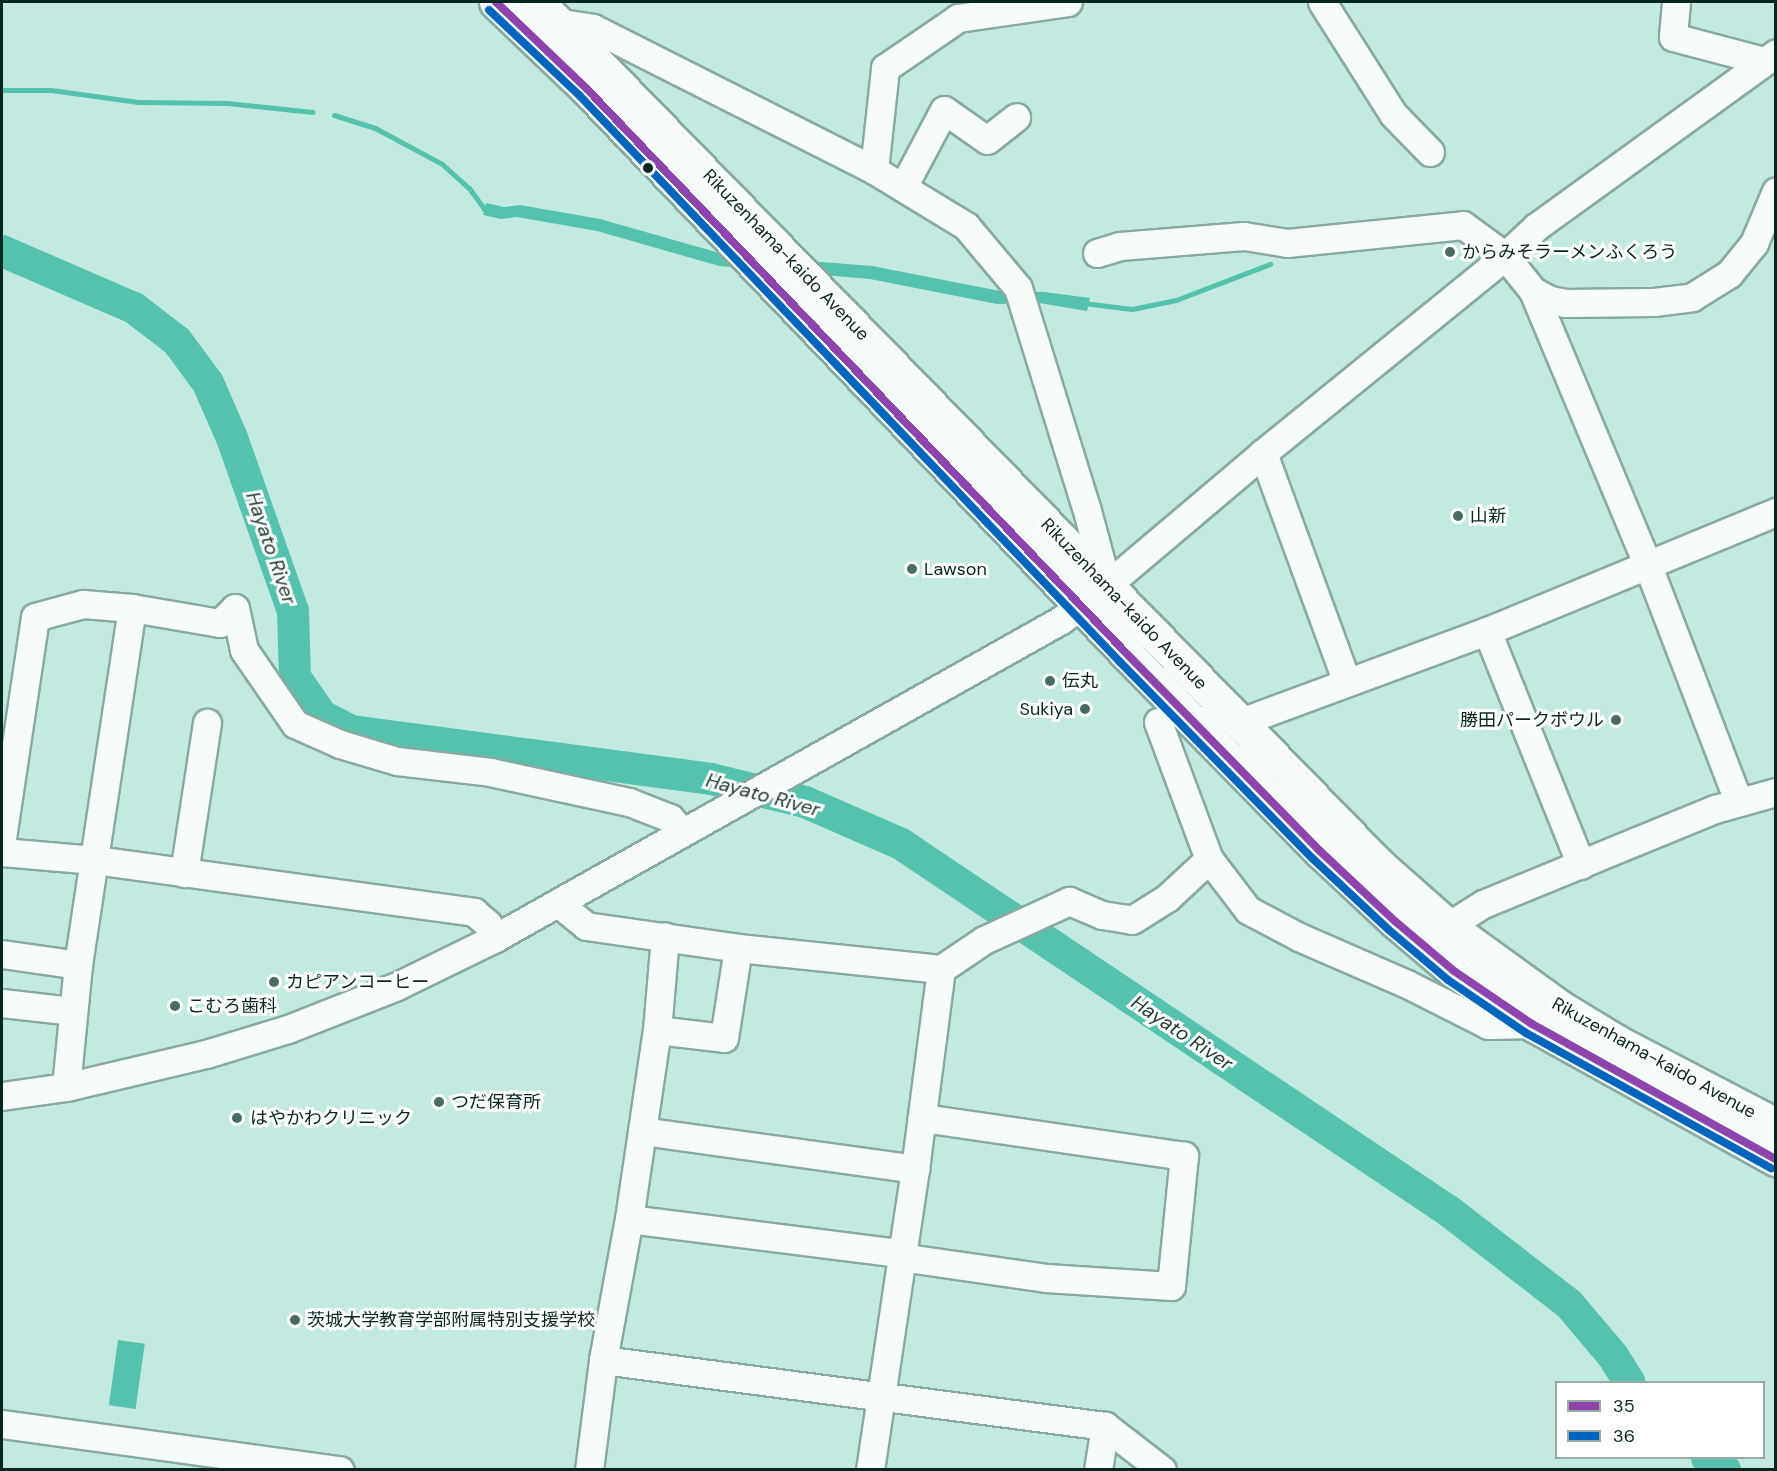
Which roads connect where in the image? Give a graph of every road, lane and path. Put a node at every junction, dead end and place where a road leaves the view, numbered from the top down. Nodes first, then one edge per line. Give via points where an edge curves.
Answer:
1 (496, 2) edge
2 (1068, 2) edge
3 (1322, 2) edge
4 (1676, 2) edge
5 (954, 10) edge
6 (547, 23) edge
7 (1770, 57) edge
8 (1016, 117) dead end
9 (1430, 152) dead end
10 (874, 170) junction
11 (903, 187) junction
12 (1776, 191) edge
13 (1097, 253) dead end
14 (1505, 256) junction
15 (1533, 291) junction
16 (1263, 453) junction
17 (1776, 512) edge
18 (1647, 566) junction
19 (1107, 585) junction
20 (1080, 606) junction
21 (132, 608) junction
22 (1486, 631) junction
23 (1347, 682) junction
24 (1158, 722) dead end
25 (207, 723) dead end
26 (1238, 723) junction
27 (1776, 792) edge
28 (1738, 801) junction
29 (694, 826) junction
30 (2, 838) edge
31 (2, 852) edge
32 (1209, 859) junction
33 (95, 860) junction
34 (1581, 865) junction
35 (184, 873) junction
36 (558, 903) junction
37 (665, 936) junction
38 (495, 938) junction
39 (1438, 938) junction
40 (738, 948) junction
41 (2, 954) edge
42 (78, 965) junction
43 (941, 969) junction
44 (2, 1003) edge
45 (72, 1011) junction
46 (1532, 1024) junction
47 (657, 1030) junction
48 (66, 1087) junction
49 (2, 1096) edge
50 (922, 1118) junction
51 (1776, 1125) edge
52 (642, 1131) junction
53 (1776, 1159) edge
54 (915, 1169) junction
55 (629, 1219) junction
56 (900, 1253) junction
57 (603, 1360) junction
58 (879, 1398) junction
59 (2, 1424) edge
60 (1105, 1426) junction
61 (291, 1466) edge
62 (340, 1470) edge
63 (589, 1470) edge
64 (870, 1470) edge
65 (1098, 1470) edge
66 (1162, 1470) edge

1 - 6 highway, Rikuzenhama-kaido Avenue
2 - 5 street
3 - 9 street via 1393,114
4 - 7 street via 1673,37
5 - 10 street via 885,68
6 - 10 street via 593,28
6 - 19 highway, Rikuzenhama-kaido Avenue
6 - 20 highway, Rikuzenhama-kaido Avenue via 586,87
7 - 14 street via 1536,227
8 - 11 street via 987,140 944,110
10 - 11 street
11 - 19 street via 966,226 1018,288
12 - 15 street via 1754,243 1729,274 1692,297 1654,302 1565,303
13 - 14 street via 1120,246 1244,236 1287,243 1463,225
14 - 15 street
14 - 16 street
15 - 18 street
16 - 19 street
16 - 23 street
17 - 18 street
18 - 22 street
18 - 28 street
19 - 20 street
19 - 26 highway, Rikuzenhama-kaido Avenue
20 - 29 street via 1025,641
20 - 39 highway, Rikuzenhama-kaido Avenue via 1320,851
21 - 29 street via 220,623 235,608 244,650 295,724 340,744 397,761 490,772 629,801
21 - 30 street via 83,604 35,617
21 - 33 street
22 - 23 street
22 - 34 street
23 - 26 street
24 - 32 street
25 - 35 street
26 - 39 highway, Rikuzenhama-kaido Avenue
27 - 28 street
28 - 34 street
29 - 36 street
31 - 33 street
32 - 43 street via 1167,898 1132,920 1102,915 1069,901 984,940
32 - 46 street via 1248,910 1299,937 1488,1025
33 - 35 street
33 - 42 street
34 - 39 street via 1483,904
35 - 38 street via 474,912 488,924
36 - 37 street via 586,926
36 - 38 street
37 - 40 street
37 - 47 street
38 - 48 street via 398,986 288,1029 206,1054
39 - 46 highway, Rikuzenhama-kaido Avenue via 1482,991
39 - 51 highway, Rikuzenhama-kaido Avenue via 1617,1042
40 - 43 street
40 - 47 street via 724,1038
41 - 42 street
42 - 45 street
43 - 50 street
44 - 45 street
45 - 48 street
46 - 53 highway, Rikuzenhama-kaido Avenue
47 - 52 street
48 - 49 street
50 - 54 street
50 - 56 street via 1184,1156 1171,1286 1046,1278 914,1259
52 - 54 street
52 - 55 street
54 - 56 street
55 - 56 street
55 - 57 street
56 - 58 street
57 - 58 street
57 - 63 street
58 - 60 street
58 - 64 street
59 - 61 street
60 - 65 street
60 - 66 street
61 - 62 street

